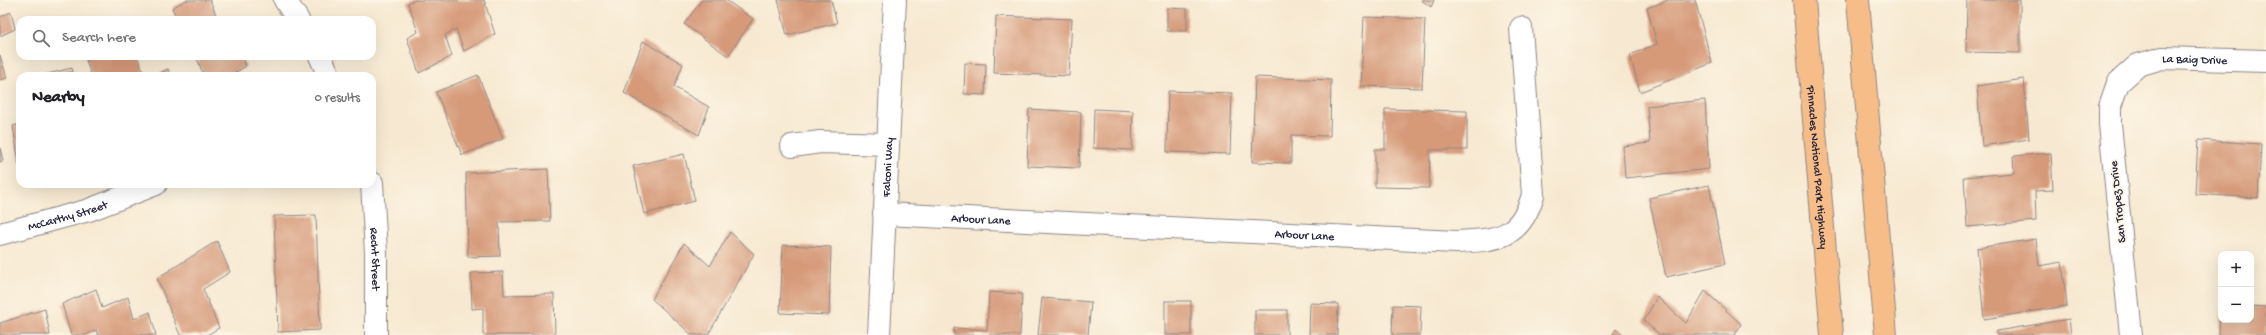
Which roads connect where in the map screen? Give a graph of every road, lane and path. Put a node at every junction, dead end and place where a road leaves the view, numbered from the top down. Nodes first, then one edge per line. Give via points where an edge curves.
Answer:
1 (285, 0) edge
2 (895, 0) edge
3 (1804, 0) edge
4 (1858, 0) edge
5 (295, 16) edge
6 (1521, 28) dead end
7 (322, 60) edge
8 (2266, 61) edge
9 (327, 72) edge
10 (2128, 73) joint
11 (888, 144) junction
12 (792, 146) dead end
13 (146, 188) edge
14 (372, 188) edge
15 (884, 214) junction
16 (0, 234) edge
17 (376, 335) edge
18 (879, 335) edge
19 (1832, 335) edge
20 (1886, 335) edge
21 (2131, 335) edge

1 - 5 street
2 - 11 street, Falconi Way
3 - 19 main road, Pinnacles National Park Highway
4 - 20 main road
6 - 15 street, Arbour Lane via 1533,195 1528,212 1521,223 1511,232 1489,240 1456,242
7 - 9 street
8 - 10 street, La Baig Drive via 2162,58 2138,65
10 - 21 street, San Tropez Drive via 2118,83 2110,106 2110,124
11 - 12 street via 820,142
11 - 15 street, Falconi Way
13 - 16 street, McCarthy Street via 89,210
14 - 17 street, Recht Street via 376,253
15 - 18 street, Falconi Way

